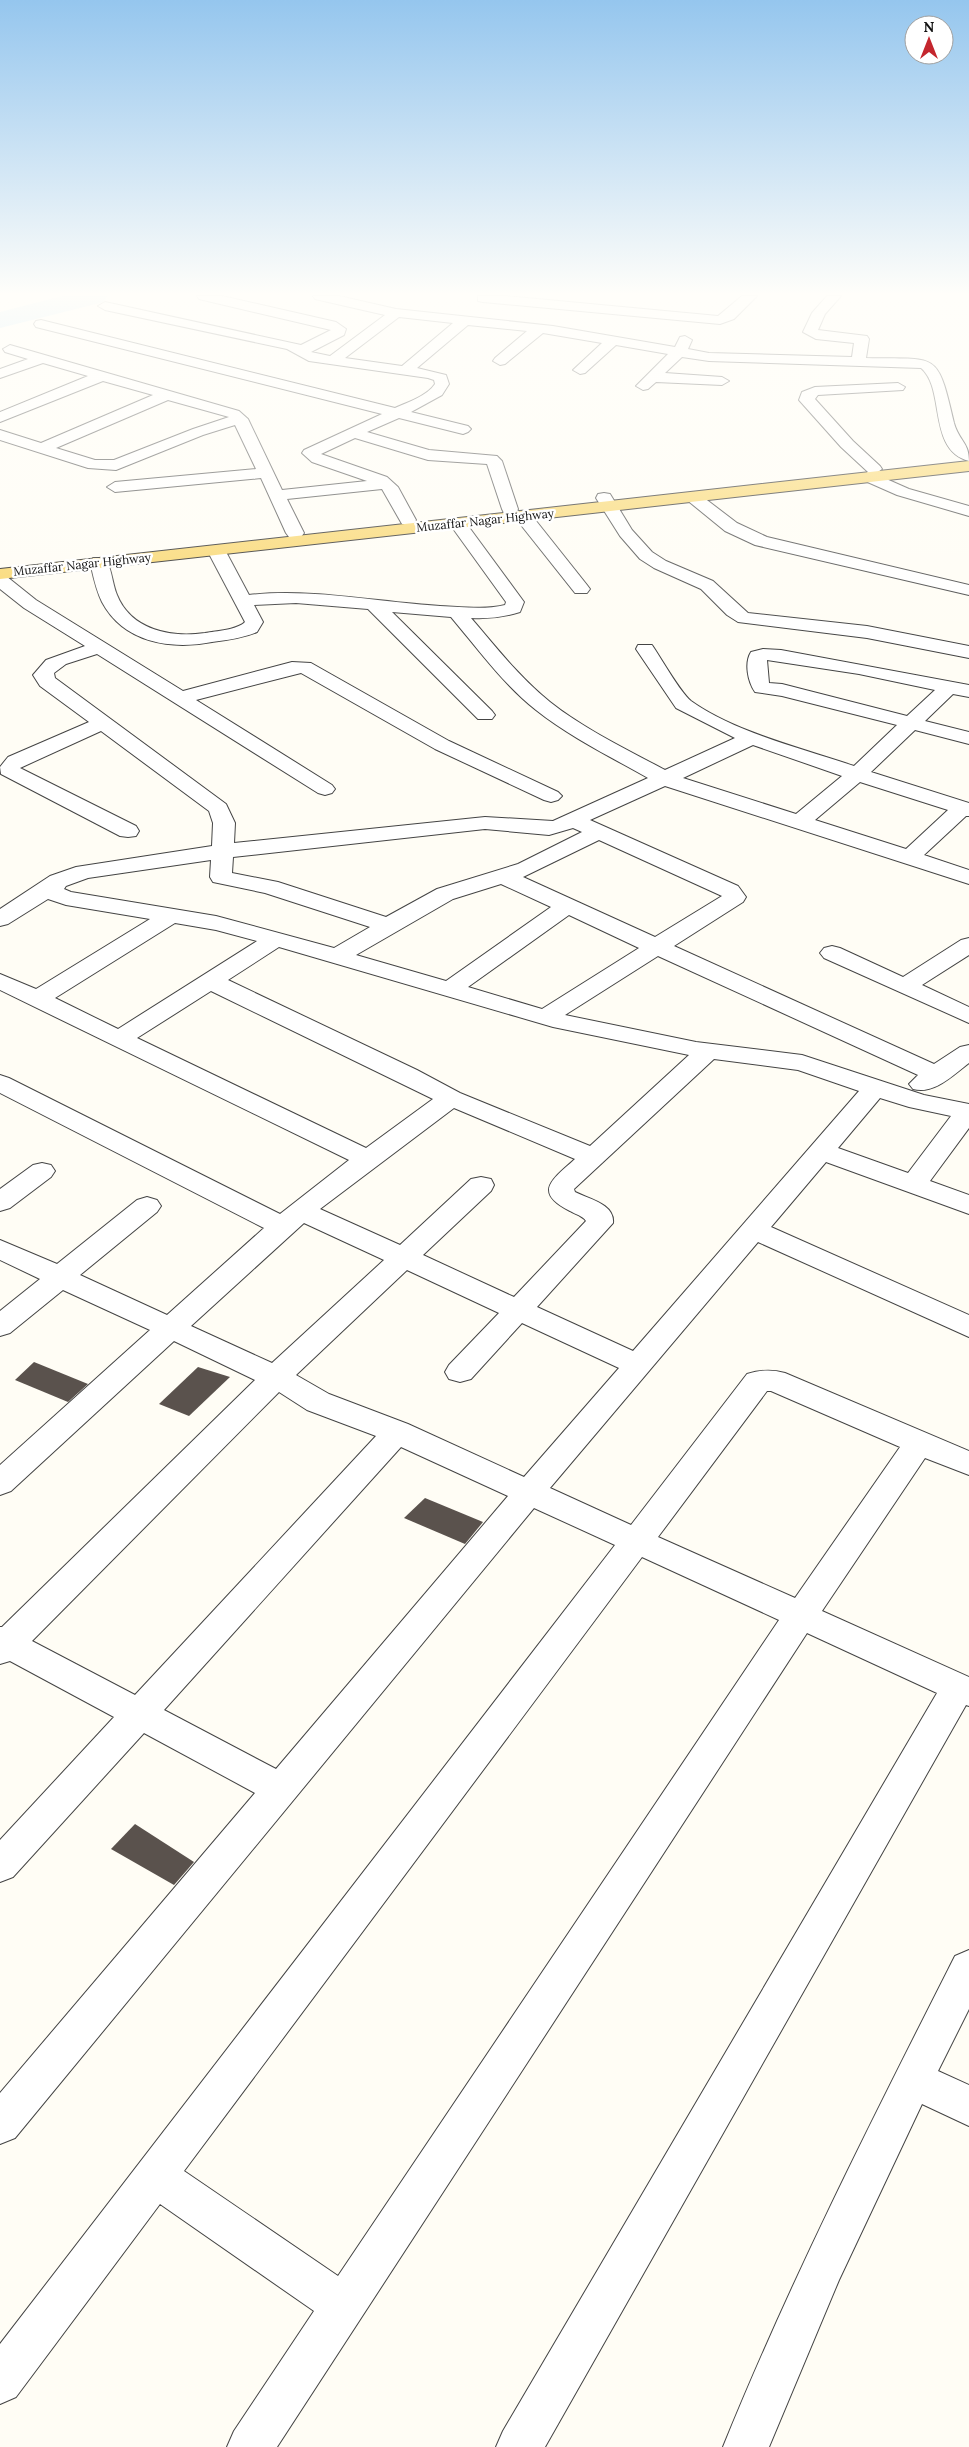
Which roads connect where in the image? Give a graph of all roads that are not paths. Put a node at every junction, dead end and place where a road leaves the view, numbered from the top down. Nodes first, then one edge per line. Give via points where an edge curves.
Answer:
1 (17, 410) edge
2 (131, 410) edge
3 (223, 410) edge
4 (381, 410) edge
5 (403, 410) edge
6 (816, 410) edge
7 (943, 410) edge
8 (395, 414) junction
9 (0, 417) edge
10 (240, 419) junction
11 (463, 430) dead end
12 (354, 432) junction
13 (0, 435) edge
14 (42, 448) junction
15 (969, 457) edge
16 (969, 466) edge
17 (266, 473) junction
18 (872, 473) junction
19 (385, 484) junction
20 (115, 487) dead end
21 (276, 495) junction
22 (693, 497) junction
23 (606, 502) junction
24 (969, 511) edge
25 (517, 512) junction
26 (408, 520) junction
27 (457, 523) junction
28 (295, 532) junction
29 (64, 550) dead end
30 (216, 550) junction
31 (99, 562) junction
32 (0, 574) edge
33 (0, 580) edge
34 (581, 589) dead end
35 (969, 590) edge
36 (244, 601) junction
37 (376, 606) junction
38 (456, 612) junction
39 (99, 648) junction
40 (645, 649) dead end
41 (969, 652) edge
42 (959, 689) edge
43 (180, 698) junction
44 (485, 715) dead end
45 (104, 723) junction
46 (911, 724) junction
47 (752, 738) junction
48 (969, 738) edge
49 (856, 774) junction
50 (663, 778) junction
51 (325, 789) dead end
52 (550, 796) dead end
53 (966, 809) edge
54 (572, 820) junction
55 (799, 823) junction
56 (128, 831) dead end
57 (599, 832) junction
58 (224, 851) junction
59 (909, 858) junction
60 (504, 876) junction
61 (969, 878) edge
62 (53, 886) junction
63 (567, 906) junction
64 (172, 916) junction
65 (0, 919) edge
66 (388, 925) junction
67 (276, 939) junction
68 (969, 945) edge
69 (656, 946) junction
70 (832, 953) dead end
71 (336, 956) junction
72 (0, 981) edge
73 (210, 981) junction
74 (904, 986) junction
75 (450, 989) junction
76 (37, 999) junction
77 (969, 1016) edge
78 (546, 1017) junction
79 (119, 1039) junction
80 (709, 1050) junction
81 (969, 1052) edge
82 (935, 1074) junction
83 (0, 1083) edge
84 (890, 1093) junction
85 (451, 1098) junction
86 (969, 1112) edge
87 (822, 1151) junction
88 (594, 1157) junction
89 (367, 1159) junction
90 (42, 1171) dead end
91 (914, 1184) junction
92 (482, 1186) dead end
93 (0, 1202) edge
94 (147, 1206) dead end
95 (969, 1206) edge
96 (292, 1219) junction
97 (755, 1230) junction
98 (0, 1250) edge
99 (402, 1257) junction
100 (60, 1278) junction
101 (518, 1310) junction
102 (0, 1326) edge
103 (969, 1327) edge
104 (170, 1328) junction
105 (639, 1365) junction
106 (460, 1372) dead end
107 (276, 1377) junction
108 (397, 1432) junction
109 (920, 1443) junction
110 (969, 1464) edge
111 (0, 1483) edge
112 (530, 1492) junction
113 (635, 1540) junction
114 (801, 1616) junction
115 (2, 1645) edge
116 (964, 1690) edge
117 (138, 1715) junction
118 (281, 1789) junction
119 (0, 1866) edge
120 (963, 1994) edge
121 (914, 2080) junction
122 (969, 2106) edge
123 (0, 2124) edge
124 (155, 2176) junction
125 (344, 2306) junction
126 (0, 2381) edge
127 (250, 2447) edge
128 (519, 2447) edge
129 (746, 2447) edge

1 - 9 street
2 - 14 street
3 - 10 street
4 - 8 street
5 - 8 street
6 - 18 street
7 - 15 street via 949,433
8 - 11 street
8 - 12 street
10 - 14 street via 110,466 94,465
10 - 17 street
12 - 19 street via 310,453
12 - 25 street via 428,454 491,459
13 - 14 street
15 - 18 main road, Muzaffar Nagar Highway
16 - 18 main road, Muzaffar Nagar Highway
17 - 20 street
17 - 21 street
18 - 22 main road, Muzaffar Nagar Highway
18 - 23 main road, Muzaffar Nagar Highway
18 - 24 street via 903,492
19 - 21 street
19 - 26 street
21 - 28 street
22 - 23 main road, Muzaffar Nagar Highway
22 - 35 street via 730,527 761,541
23 - 25 main road, Muzaffar Nagar Highway
23 - 41 street via 641,552 706,584 735,614 744,618 867,632
25 - 26 main road, Muzaffar Nagar Highway
25 - 27 main road, Muzaffar Nagar Highway
25 - 34 street
26 - 28 main road, Muzaffar Nagar Highway
27 - 30 main road, Muzaffar Nagar Highway
27 - 38 street via 516,605 509,610
28 - 29 main road, Muzaffar Nagar Highway via 189,544
30 - 31 main road, Muzaffar Nagar Highway
30 - 36 street
31 - 32 main road, Muzaffar Nagar Highway
31 - 36 street via 112,605 121,618 151,637 186,641 250,628 254,622
33 - 39 street via 30,604
36 - 37 street via 291,597
37 - 38 street
37 - 44 street
38 - 50 street via 514,679 543,706
39 - 43 street
39 - 45 street via 53,663 43,676
40 - 47 street via 683,704
42 - 46 street
42 - 46 street via 885,672 766,654 757,658 758,684 762,688 782,690
43 - 51 street
43 - 52 street via 304,667 442,745
45 - 56 street via 15,761 8,770
45 - 58 street via 219,808 224,824
46 - 48 street
46 - 49 street
47 - 49 street
47 - 50 street
49 - 53 street
49 - 55 street
50 - 54 street
50 - 55 street
53 - 59 street
54 - 57 street
54 - 58 street via 543,830 491,822
55 - 59 street
57 - 60 street via 532,866
57 - 69 street via 734,894 733,899
58 - 62 street via 84,872
58 - 66 street via 221,877 270,887
59 - 61 street
60 - 63 street
60 - 66 street via 445,894
62 - 64 street via 52,892 66,898
62 - 65 street
63 - 69 street
63 - 75 street
64 - 67 street via 216,923
64 - 76 street
66 - 71 street
67 - 71 street
67 - 73 street
68 - 74 street
69 - 78 street
69 - 82 street
70 - 74 street
71 - 75 street
72 - 76 street
73 - 79 street
73 - 85 street
74 - 77 street
75 - 78 street
76 - 79 street
78 - 80 street via 624,1036
79 - 89 street
80 - 84 street via 802,1063
80 - 88 street
81 - 82 street
82 - 84 street
83 - 96 street
84 - 86 street
84 - 87 street
85 - 88 street
85 - 89 street
86 - 91 street
87 - 91 street
87 - 97 street
88 - 101 street via 564,1184 561,1194 600,1215 601,1219
89 - 96 street
90 - 93 street
91 - 95 street
92 - 99 street
94 - 100 street
96 - 99 street
96 - 104 street
97 - 103 street
97 - 105 street
98 - 100 street
99 - 101 street
99 - 107 street
100 - 102 street
100 - 104 street
101 - 105 street
101 - 106 street
104 - 107 street
104 - 111 street
105 - 112 street
107 - 108 street via 318,1402
107 - 115 street
108 - 112 street
108 - 117 street
109 - 110 street
109 - 113 street via 774,1380 758,1381
109 - 114 street
112 - 113 street
112 - 118 street
113 - 114 street
113 - 124 street
114 - 116 street
114 - 125 street
115 - 117 street
116 - 128 street
117 - 118 street
117 - 119 street
118 - 123 street
120 - 121 street
121 - 122 street
121 - 129 street via 830,2248
124 - 125 street
124 - 126 street
125 - 127 street

